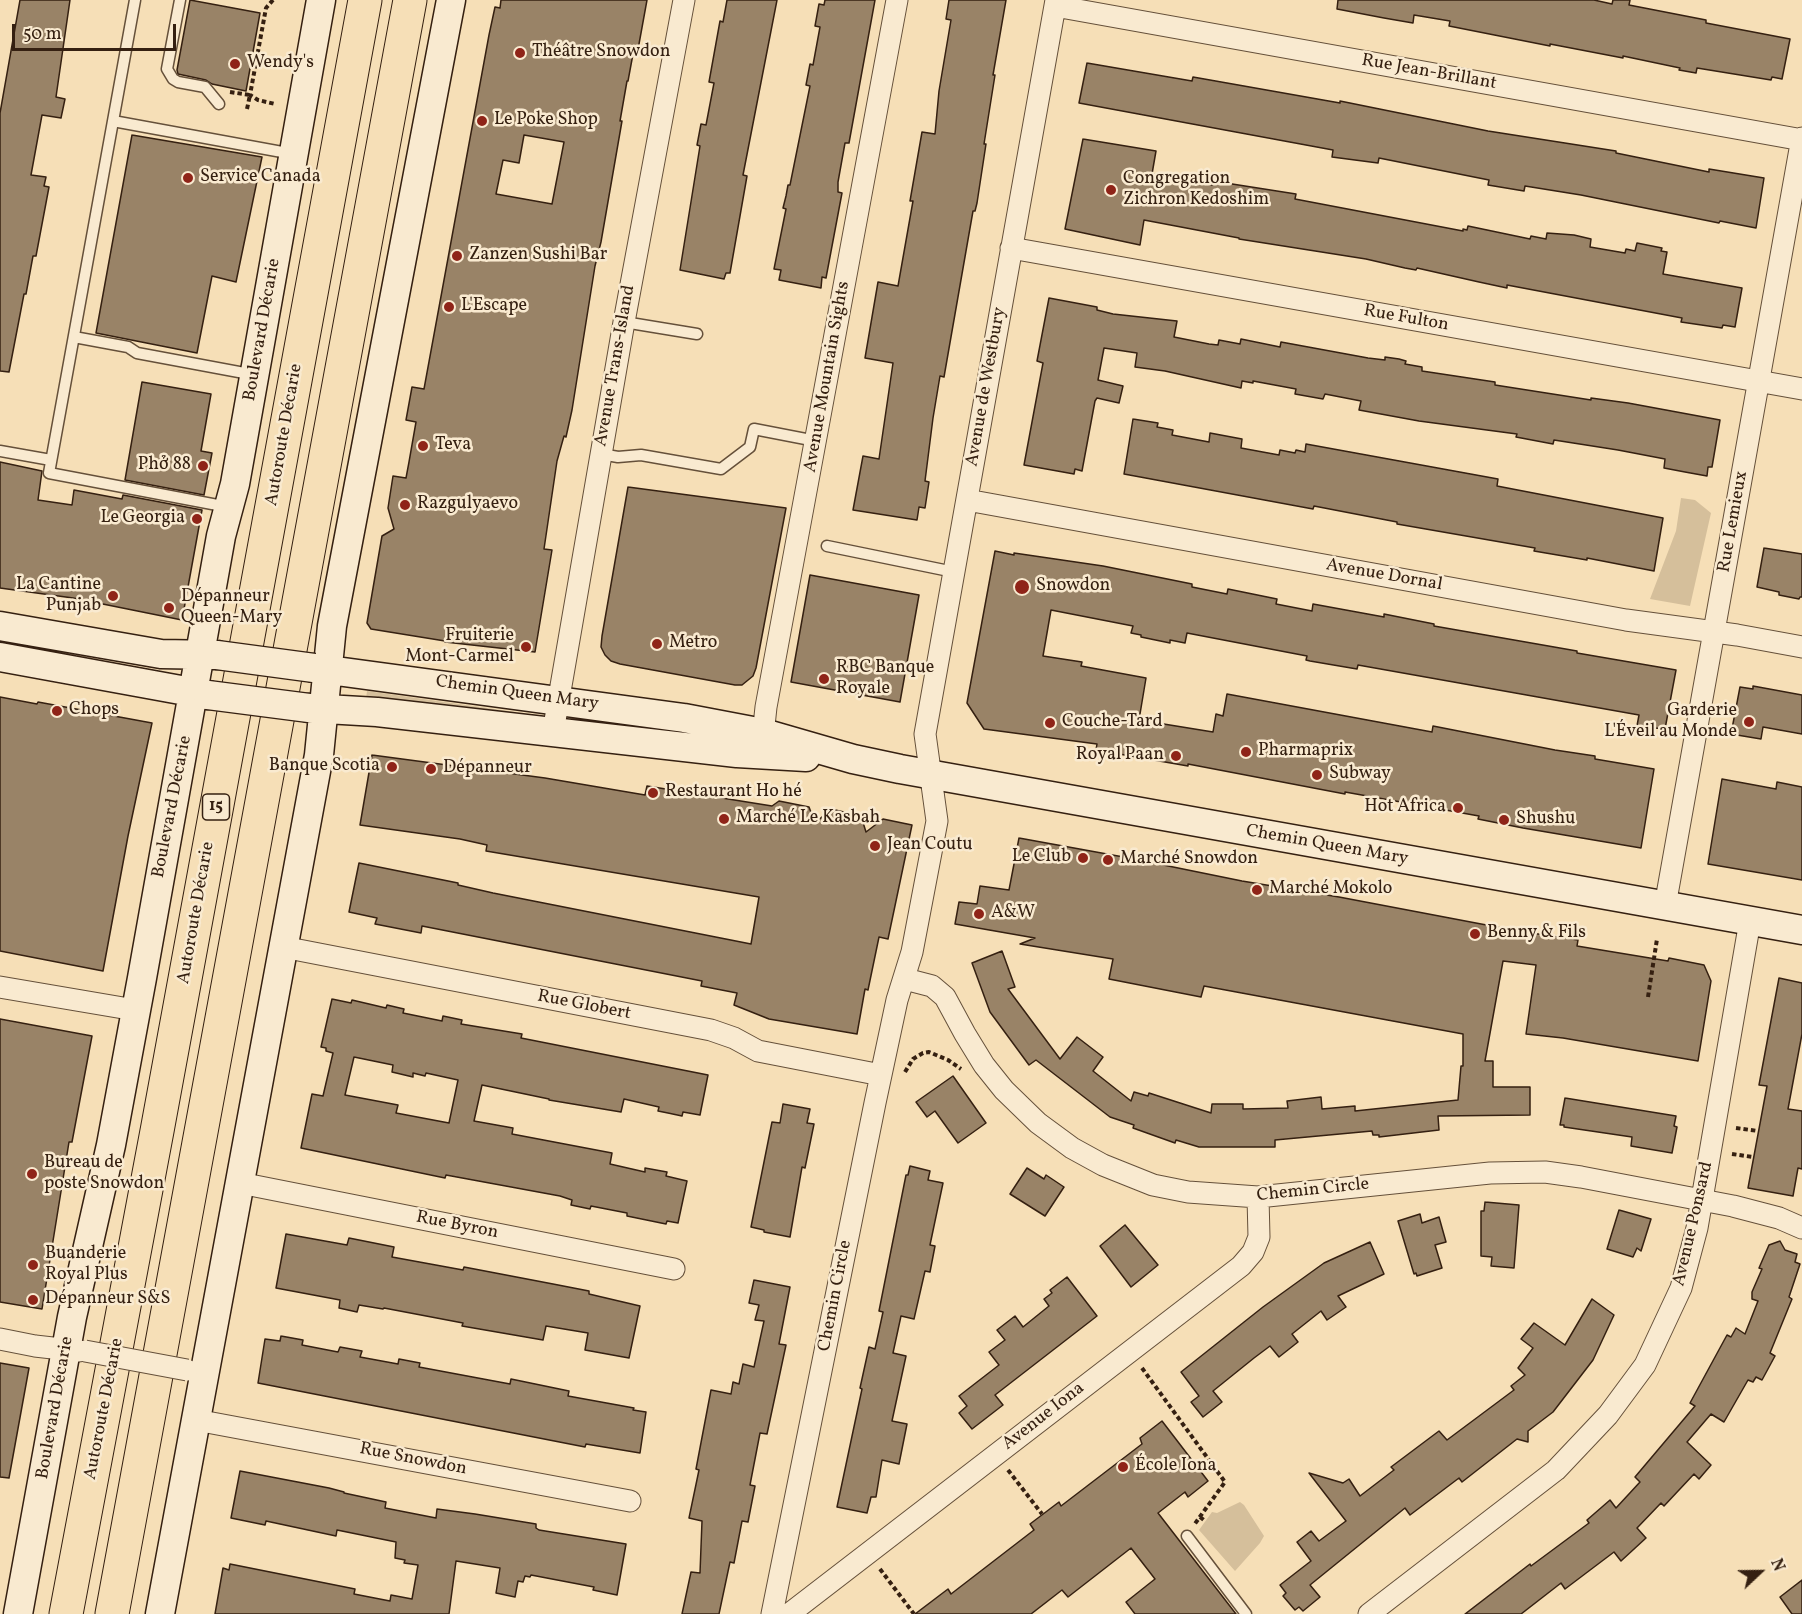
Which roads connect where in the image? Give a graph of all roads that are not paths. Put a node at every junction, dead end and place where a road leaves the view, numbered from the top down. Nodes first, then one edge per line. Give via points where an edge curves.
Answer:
1 (135, 0) edge
2 (180, 0) edge
3 (321, 0) edge
4 (365, 0) edge
5 (410, 0) edge
6 (451, 0) edge
7 (684, 0) edge
8 (897, 0) edge
9 (1056, 3) edge
10 (219, 104) dead end
11 (113, 121) junction
12 (1802, 140) edge
13 (294, 154) junction
14 (1011, 248) junction
15 (624, 322) junction
16 (697, 334) dead end
17 (74, 337) junction
18 (255, 375) junction
19 (1760, 382) junction
20 (1802, 389) edge
21 (816, 441) junction
22 (0, 451) edge
23 (601, 454) junction
24 (51, 460) junction
25 (967, 500) junction
26 (229, 507) junction
27 (827, 546) dead end
28 (954, 572) junction
29 (0, 626) edge
30 (1714, 633) junction
31 (1802, 647) edge
32 (208, 655) junction
33 (0, 657) edge
34 (321, 668) junction
35 (201, 694) junction
36 (557, 700) junction
37 (317, 709) junction
38 (553, 732) junction
39 (762, 744) junction
40 (931, 774) junction
41 (1665, 906) junction
42 (1750, 921) junction
43 (1802, 930) edge
44 (283, 947) junction
45 (905, 978) junction
46 (0, 987) edge
47 (135, 1010) junction
48 (889, 1073) junction
49 (240, 1183) junction
50 (1258, 1197) junction
51 (1701, 1200) junction
52 (1802, 1228) edge
53 (674, 1269) dead end
54 (0, 1339) edge
55 (76, 1350) junction
56 (196, 1371) junction
57 (196, 1420) junction
58 (630, 1501) dead end
59 (1187, 1536) road end
60 (18, 1614) edge
61 (66, 1614) edge
62 (112, 1614) edge
63 (160, 1614) edge
64 (772, 1614) edge
65 (789, 1614) edge
66 (1246, 1614) edge
67 (1369, 1614) edge

1 - 11 lane
2 - 10 lane via 167,69 178,82 205,87
3 - 13 main road, Boulevard Décarie
4 - 61 highway, Autoroute Décarie / 15
5 - 62 highway
6 - 34 main road
7 - 15 street, Avenue Trans-Island
8 - 21 street, Avenue Mountain Sights
9 - 12 street, Rue Jean-Brillant
9 - 14 street, Avenue de Westbury
11 - 13 lane
11 - 17 lane
12 - 19 street, Rue Lemieux
13 - 18 main road, Boulevard Décarie
14 - 19 street, Rue Fulton
14 - 25 street, Avenue de Westbury
15 - 16 lane
15 - 23 street, Avenue Trans-Island
17 - 18 lane
17 - 24 lane
18 - 26 main road, Boulevard Décarie
19 - 20 street, Rue Fulton
19 - 30 street, Rue Lemieux
21 - 23 lane via 754,429 750,447 721,469 641,455
21 - 39 street, Avenue Mountain Sights
22 - 24 lane
23 - 36 street, Avenue Trans-Island
24 - 26 lane via 49,473
25 - 28 street, Avenue de Westbury
25 - 30 street, Avenue Dornal
26 - 32 main road, Boulevard Décarie via 220,536
27 - 28 lane
28 - 40 street, Avenue de Westbury via 925,734
29 - 32 main road, Chemin Queen Mary via 161,654
30 - 31 street, Avenue Dornal
30 - 41 street, Rue Lemieux
32 - 34 main road, Chemin Queen Mary, bridge
32 - 35 main road, Boulevard Décarie
33 - 35 main road, Chemin Queen Mary
34 - 36 main road, Chemin Queen Mary
34 - 37 main road
35 - 37 main road, Chemin Queen Mary, bridge
35 - 47 main road, Boulevard Décarie
36 - 38 street, Avenue Trans-Island
36 - 39 main road, Chemin Queen Mary via 684,718
37 - 38 main road, Chemin Queen Mary
37 - 44 main road via 319,755
38 - 39 main road, Chemin Queen Mary
39 - 40 main road, Chemin Queen Mary
40 - 41 main road, Chemin Queen Mary
40 - 45 street, Chemin Circle via 937,821
41 - 42 main road, Chemin Queen Mary
42 - 43 main road, Chemin Queen Mary
42 - 51 street, Avenue Ponsard
44 - 48 street, Rue Globert via 711,1030 758,1051
44 - 49 main road
45 - 48 street, Chemin Circle via 897,1000
45 - 50 street, Chemin Circle via 938,990 974,1050 1004,1090 1038,1123 1087,1157 1119,1173 1170,1189
46 - 47 street
47 - 55 main road, Boulevard Décarie via 111,1145 72,1317
48 - 64 street, Chemin Circle
49 - 53 street, Rue Byron
49 - 56 main road
50 - 51 street, Chemin Circle via 1508,1171 1563,1174
50 - 65 street, Avenue Iona via 1259,1238 1241,1266
51 - 52 street, Chemin Circle via 1779,1218
51 - 67 street, Avenue Ponsard via 1687,1268 1672,1309 1645,1365 1620,1401 1556,1470
54 - 55 street
55 - 56 street, bridge
55 - 60 main road, Boulevard Décarie
56 - 57 main road
57 - 58 street, Rue Snowdon
57 - 63 main road
59 - 66 lane

